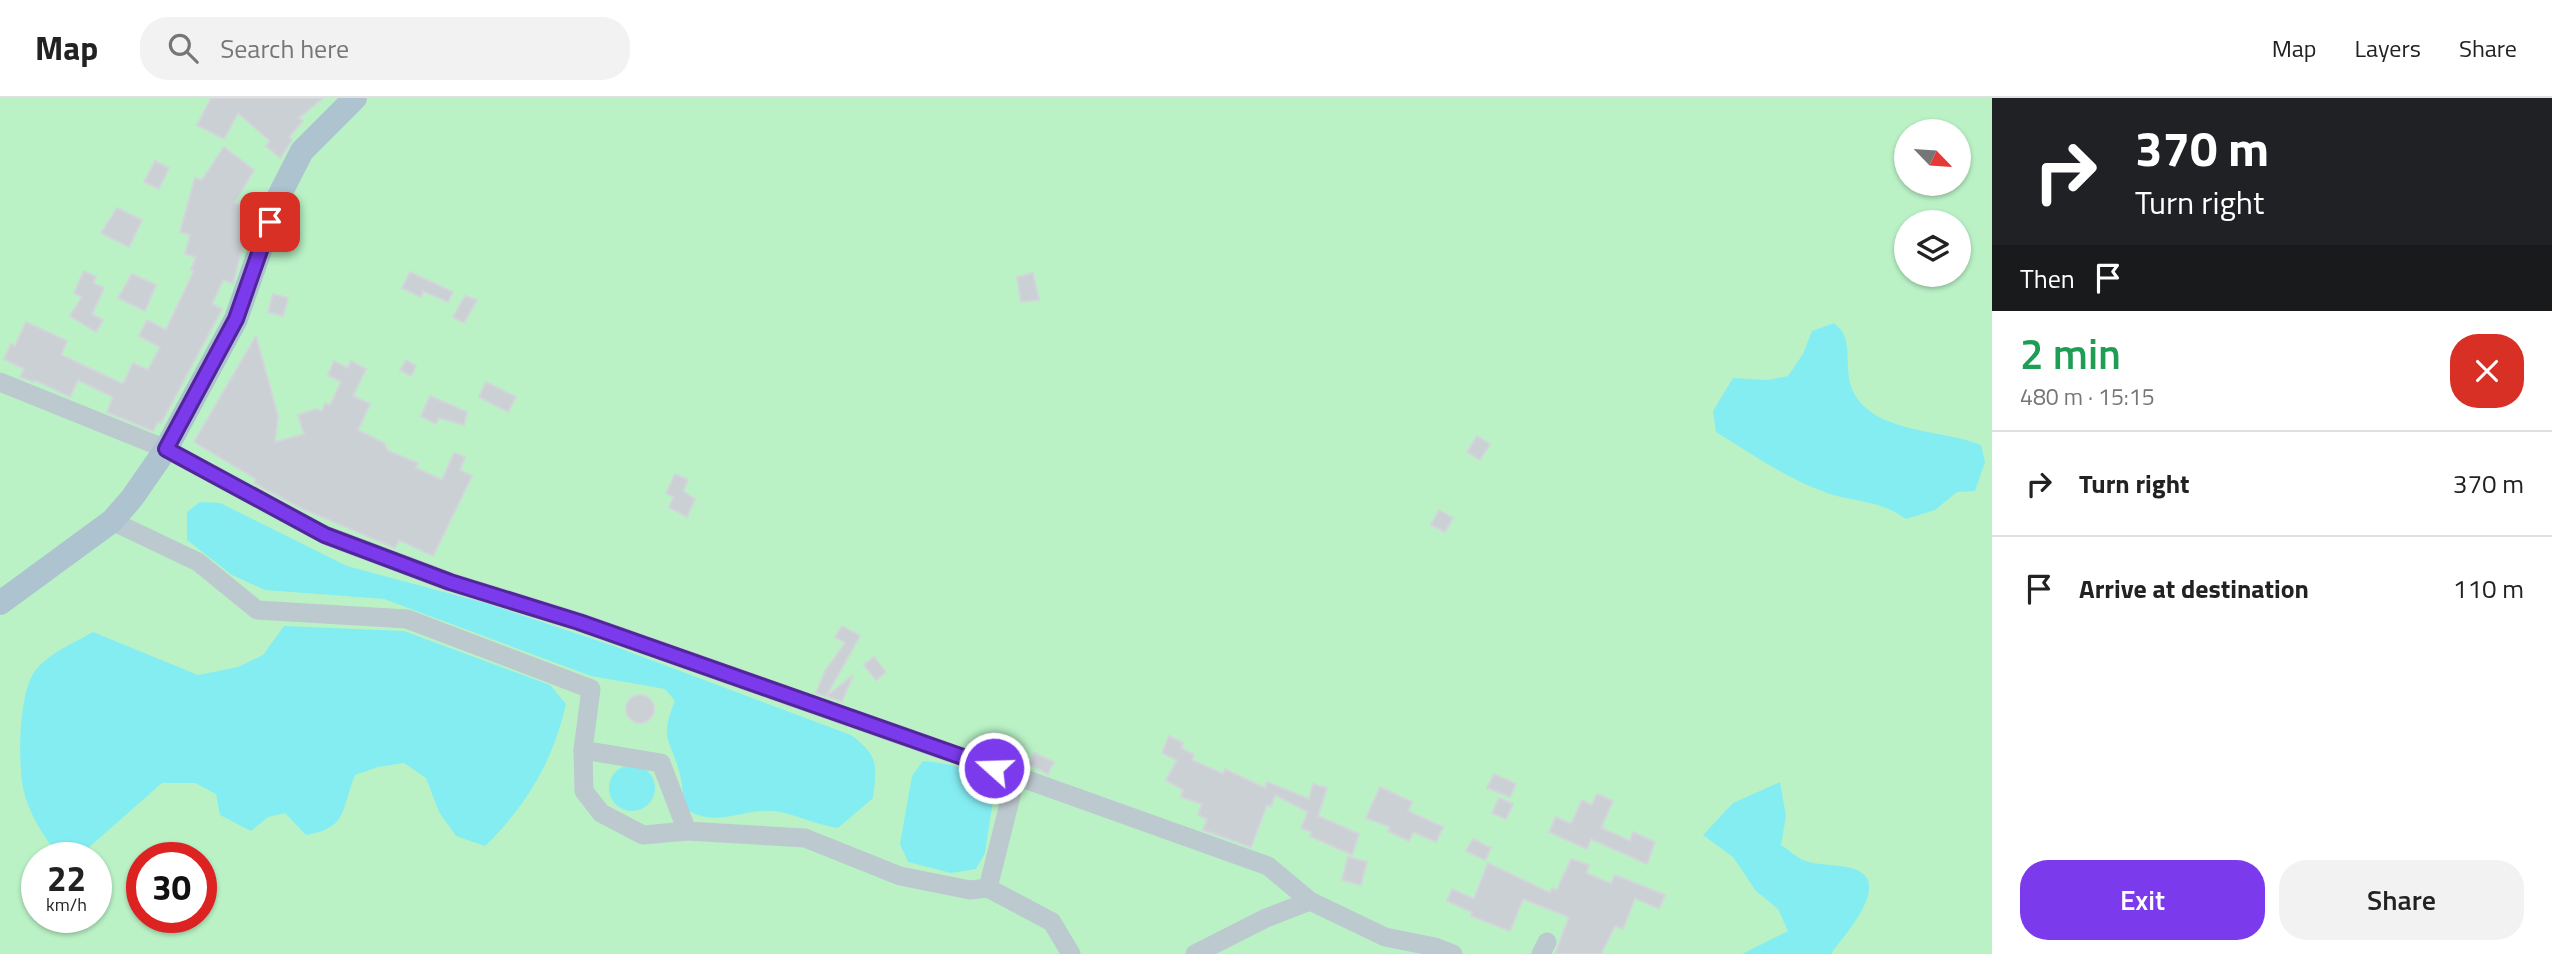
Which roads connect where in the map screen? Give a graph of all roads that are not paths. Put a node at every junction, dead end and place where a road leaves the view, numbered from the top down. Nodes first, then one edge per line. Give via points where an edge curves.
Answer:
1 (355, 98) edge
2 (0, 382) edge
3 (166, 449) junction
4 (112, 521) junction
5 (0, 603) edge
6 (583, 750) junction
7 (1016, 776) junction
8 (687, 831) junction
9 (988, 887) junction
10 (1310, 901) junction
11 (1071, 954) edge
12 (1195, 954) edge
13 (1453, 954) edge

1 - 3 main road via 302,151 278,198 236,319
2 - 3 street
3 - 4 main road
3 - 7 street via 325,535
4 - 5 main road
4 - 6 street via 198,562 257,610 407,619 591,689
6 - 8 street via 661,763
6 - 8 street via 584,791 601,813 643,835
7 - 9 street
7 - 10 street via 1268,866
8 - 9 street via 805,838 900,876 970,890
9 - 11 street via 1052,922
10 - 12 street
10 - 13 street via 1385,937

